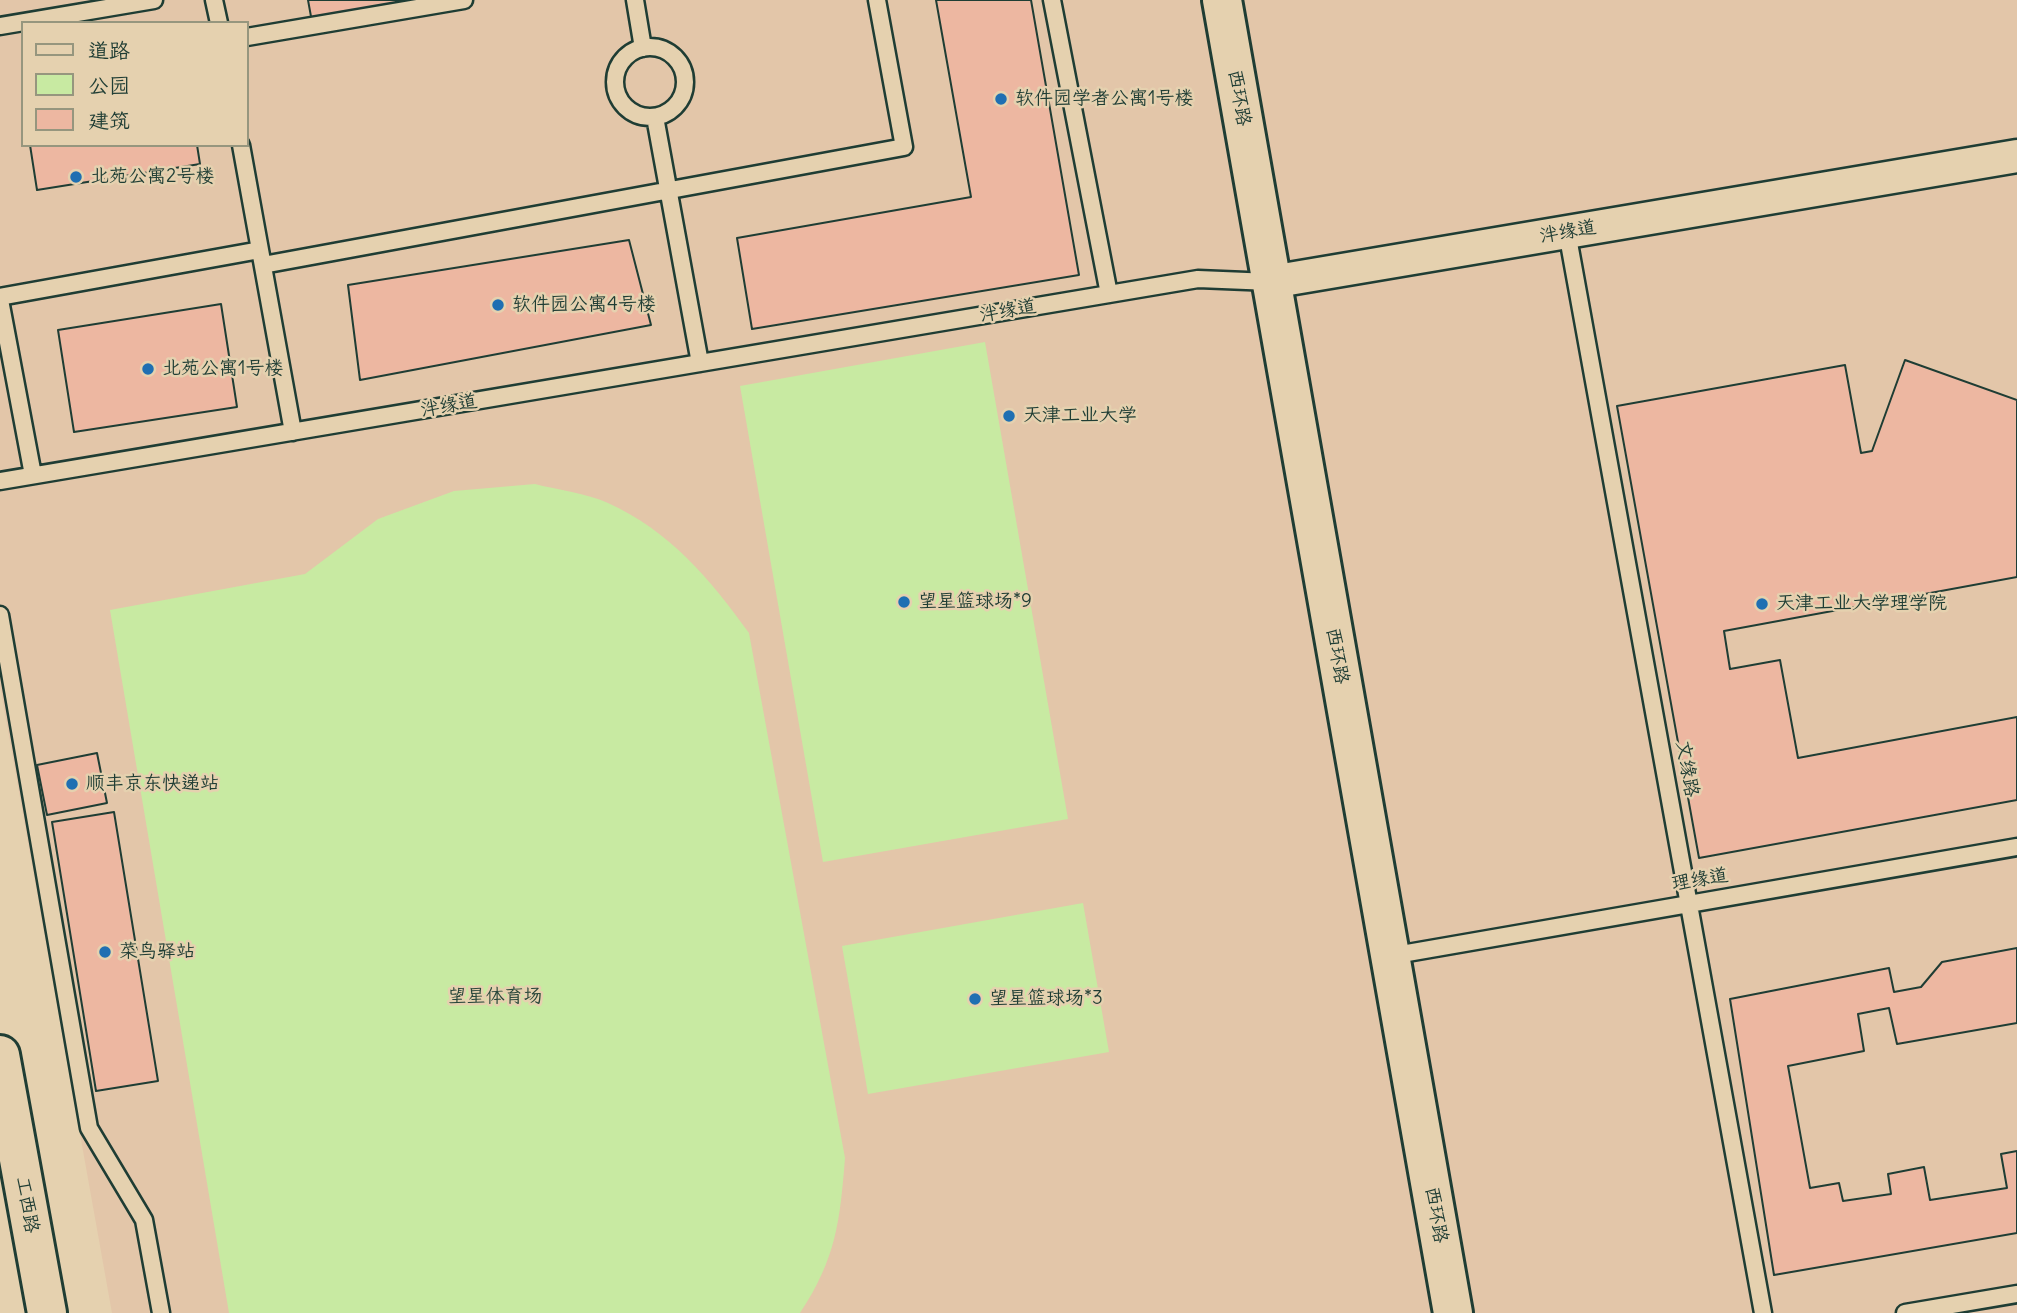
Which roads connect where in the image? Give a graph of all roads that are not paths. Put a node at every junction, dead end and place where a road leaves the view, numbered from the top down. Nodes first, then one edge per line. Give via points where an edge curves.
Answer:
1 (155, 0) edge
2 (214, 0) edge
3 (464, 0) edge
4 (635, 0) edge
5 (877, 0) edge
6 (1052, 0) edge
7 (1222, 0) edge
8 (30, 21) edge
9 (219, 21) edge
10 (21, 22) edge
11 (0, 26) edge
12 (248, 37) edge
13 (643, 48) junction
14 (655, 117) junction
15 (241, 147) edge
16 (2017, 156) edge
17 (669, 191) junction
18 (1567, 232) junction
19 (261, 257) junction
20 (1271, 282) junction
21 (1109, 295) junction
22 (0, 298) edge
23 (700, 363) junction
24 (293, 432) junction
25 (33, 475) junction
26 (0, 481) edge
27 (0, 615) edge
28 (2017, 847) edge
29 (1690, 903) junction
30 (1390, 956) junction
31 (0, 1055) edge
32 (2017, 1294) edge
33 (47, 1313) edge
34 (161, 1313) edge
35 (1453, 1313) edge
36 (1763, 1313) edge
37 (1905, 1313) edge

1 - 8 lane
2 - 9 lane
3 - 12 lane
4 - 13 lane
5 - 17 lane via 904,148
6 - 21 lane
7 - 20 street, 西环路
10 - 11 lane
13 - 14 lane via 632,52 617,71 617,94 632,113
13 - 14 lane via 654,47 674,57 685,76 682,98 666,114
14 - 17 lane
15 - 19 lane
16 - 18 street, 泮缘道
17 - 19 lane
17 - 23 lane
18 - 20 street, 泮缘道
18 - 29 lane, 文缘路
19 - 22 lane
19 - 24 lane
20 - 21 lane, 泮缘道 via 1198,279
20 - 30 street, 西环路
21 - 23 lane, 泮缘道
22 - 25 lane
23 - 24 lane, 泮缘道
24 - 25 lane, 泮缘道
25 - 26 lane, 泮缘道
27 - 34 lane via 89,1128 144,1220
28 - 29 lane, 理缘道
29 - 30 lane, 理缘道
29 - 36 lane, 文缘路
30 - 35 street, 西环路
31 - 33 street, 工西路
32 - 37 lane

